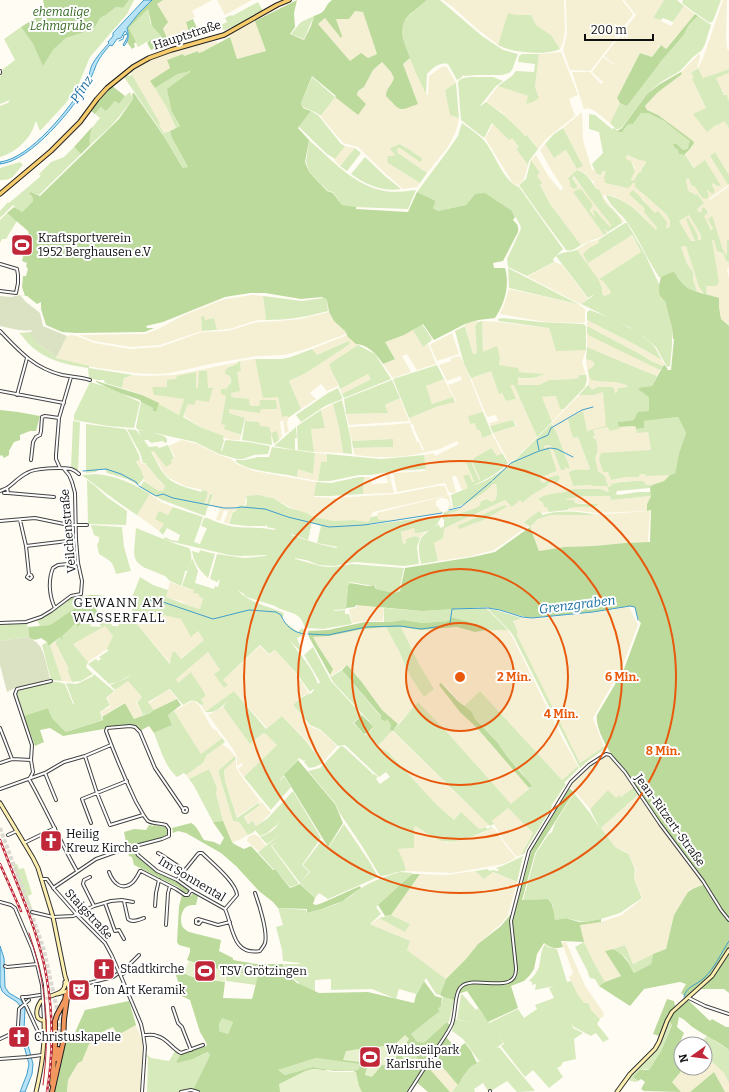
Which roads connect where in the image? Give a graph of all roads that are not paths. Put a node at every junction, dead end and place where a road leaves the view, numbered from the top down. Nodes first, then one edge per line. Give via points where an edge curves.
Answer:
1 (289, 0) edge
2 (0, 194) edge
3 (0, 264) edge
4 (0, 292) edge
5 (0, 332) edge
6 (26, 358) junction
7 (71, 377) junction
8 (90, 380) dead end
9 (0, 391) edge
10 (17, 394) junction
11 (64, 403) junction
12 (59, 418) junction
13 (31, 460) dead end
14 (60, 468) junction
15 (64, 469) junction
16 (79, 474) dead end
17 (7, 488) junction
18 (0, 491) edge
19 (4, 493) dead end
20 (8, 494) junction
21 (54, 497) dead end
22 (20, 520) junction
23 (0, 522) edge
24 (75, 525) junction
25 (88, 525) dead end
26 (76, 540) junction
27 (26, 546) junction
28 (78, 562) junction
29 (29, 574) dead end
30 (54, 608) junction
31 (0, 623) edge
32 (51, 681) dead end
33 (0, 728) edge
34 (111, 745) junction
35 (85, 756) junction
36 (12, 759) junction
37 (31, 760) junction
38 (0, 763) edge
39 (45, 773) junction
40 (29, 779) junction
41 (127, 781) junction
42 (0, 789) edge
43 (98, 793) junction
44 (56, 800) dead end
45 (0, 803) edge
46 (183, 809) dead end
47 (143, 815) junction
48 (91, 823) dead end
49 (55, 828) junction
50 (17, 831) junction
51 (8, 835) dead end
52 (24, 843) junction
53 (134, 846) junction
54 (158, 853) dead end
55 (184, 870) junction
56 (77, 871) junction
57 (109, 872) dead end
58 (90, 877) dead end
59 (42, 879) junction
60 (159, 880) junction
61 (176, 880) junction
62 (170, 886) junction
63 (53, 888) junction
64 (191, 890) junction
65 (255, 893) dead end
66 (124, 901) junction
67 (0, 902) edge
68 (133, 902) dead end
69 (105, 903) junction
70 (94, 906) junction
71 (155, 906) dead end
72 (225, 909) junction
73 (32, 912) dead end
74 (77, 915) junction
75 (53, 918) junction
76 (144, 918) dead end
77 (202, 920) dead end
78 (729, 920) edge
79 (230, 922) junction
80 (166, 925) dead end
81 (124, 939) dead end
82 (729, 950) edge
83 (139, 955) dead end
84 (37, 964) junction
85 (5, 966) dead end
86 (174, 966) dead end
87 (129, 968) junction
88 (120, 974) junction
89 (67, 989) junction
90 (58, 994) junction
91 (40, 995) dead end
92 (51, 996) tunnel mouth
93 (27, 997) junction
94 (689, 998) junction
95 (65, 1000) junction
96 (41, 1001) dead end
97 (24, 1004) junction
98 (173, 1008) dead end
99 (58, 1012) junction
100 (729, 1014) edge
101 (64, 1015) junction
102 (44, 1020) junction
103 (144, 1035) junction
104 (0, 1039) edge
105 (44, 1041) junction
106 (204, 1045) dead end
107 (191, 1050) junction
108 (43, 1055) junction
109 (0, 1059) edge
110 (53, 1084) junction
111 (36, 1092) edge
112 (51, 1092) edge
113 (142, 1092) edge
114 (181, 1092) edge
115 (198, 1092) edge
116 (409, 1092) edge
117 (617, 1092) edge

1 - 2 main road, Hauptstraße via 224,35 176,48 148,58 133,67 107,88 80,122 51,151
3 - 4 street via 18,270 15,294
5 - 6 street
6 - 7 street via 38,366
6 - 10 street
7 - 8 street
7 - 11 street
9 - 10 street
10 - 11 street
11 - 12 street
12 - 13 street via 43,416 40,435 33,442
12 - 14 street via 56,459
14 - 15 street
14 - 17 street via 29,471
15 - 16 street
15 - 24 street, Veilchenstraße via 70,475 74,487
17 - 18 street
17 - 20 street
19 - 20 street
20 - 21 street
22 - 23 street
22 - 24 street via 35,518
22 - 27 street
24 - 25 street
24 - 26 street, Veilchenstraße
26 - 27 street
26 - 28 street, Veilchenstraße
27 - 29 street
28 - 30 street, Veilchenstraße via 82,581 81,594 71,596
28 - 30 street via 53,568 50,585
30 - 31 street via 30,621
32 - 37 street via 20,688 15,692 32,745
33 - 36 street
34 - 35 street
34 - 41 street
34 - 46 street via 106,729 130,726 138,729 155,768
35 - 39 street via 64,762
35 - 43 street
36 - 37 street
36 - 38 street
37 - 40 street via 33,772
39 - 40 street
39 - 44 street
40 - 42 street
40 - 49 street
41 - 43 street
41 - 47 street
43 - 47 street via 110,825
43 - 48 street via 82,799
45 - 50 street
47 - 53 street via 151,822 168,826 169,836
49 - 52 street
49 - 56 street
50 - 51 street
50 - 52 street
52 - 59 street
53 - 56 street via 96,859
53 - 61 street, Im Sonnental via 138,855 157,870
54 - 55 street
55 - 61 street
55 - 72 street via 199,853 211,861 237,893
56 - 63 street
57 - 60 street via 114,882 125,886 135,880 140,871
58 - 70 street via 84,880 83,884
59 - 63 street, Staigstraße via 47,879
59 - 75 street
60 - 62 street
60 - 71 street
61 - 64 street, Im Sonnental
62 - 64 street via 185,895
62 - 80 street
63 - 74 street, Staigstraße
64 - 72 street, Im Sonnental
65 - 79 street via 266,940 262,948 256,951 241,947 235,940
66 - 68 street
66 - 69 street
66 - 76 street via 129,920
67 - 84 street via 15,908
69 - 70 street
69 - 81 street via 115,931 119,930
70 - 74 street
72 - 79 street
73 - 75 street
74 - 75 street
74 - 88 street, Staigstraße via 108,947
75 - 89 street
77 - 79 street via 218,925
78 - 116 street, Jean-Ritzert-Straße via 625,772 610,755 603,755 571,782 530,851 511,921 516,974 510,982 470,982 460,987 451,1026
82 - 94 street via 712,976
83 - 87 street
84 - 85 street
84 - 102 street via 42,985
86 - 87 street via 134,971
87 - 88 street
87 - 89 street via 113,977
88 - 103 street, Staigstraße
89 - 90 street
89 - 95 highway
89 - 101 highway
90 - 92 street
90 - 95 street via 64,996
91 - 93 street
93 - 97 street via 29,1000
93 - 97 street via 22,997
94 - 100 street
94 - 117 street via 670,1016 652,1053 630,1074
95 - 99 highway
96 - 102 street via 37,1007 37,1015
97 - 104 street via 20,1008 15,1032
97 - 105 street
98 - 107 street
99 - 101 highway via 62,1008
99 - 101 highway via 59,1018 62,1019
99 - 110 highway via 54,1026
101 - 110 highway via 63,1043
102 - 105 street
103 - 107 street via 158,1036 181,1053
103 - 113 street, Staigstraße
105 - 108 street
106 - 107 street
108 - 109 street
108 - 111 street
110 - 110 highway via 58,1049
110 - 112 highway
114 - 115 street

